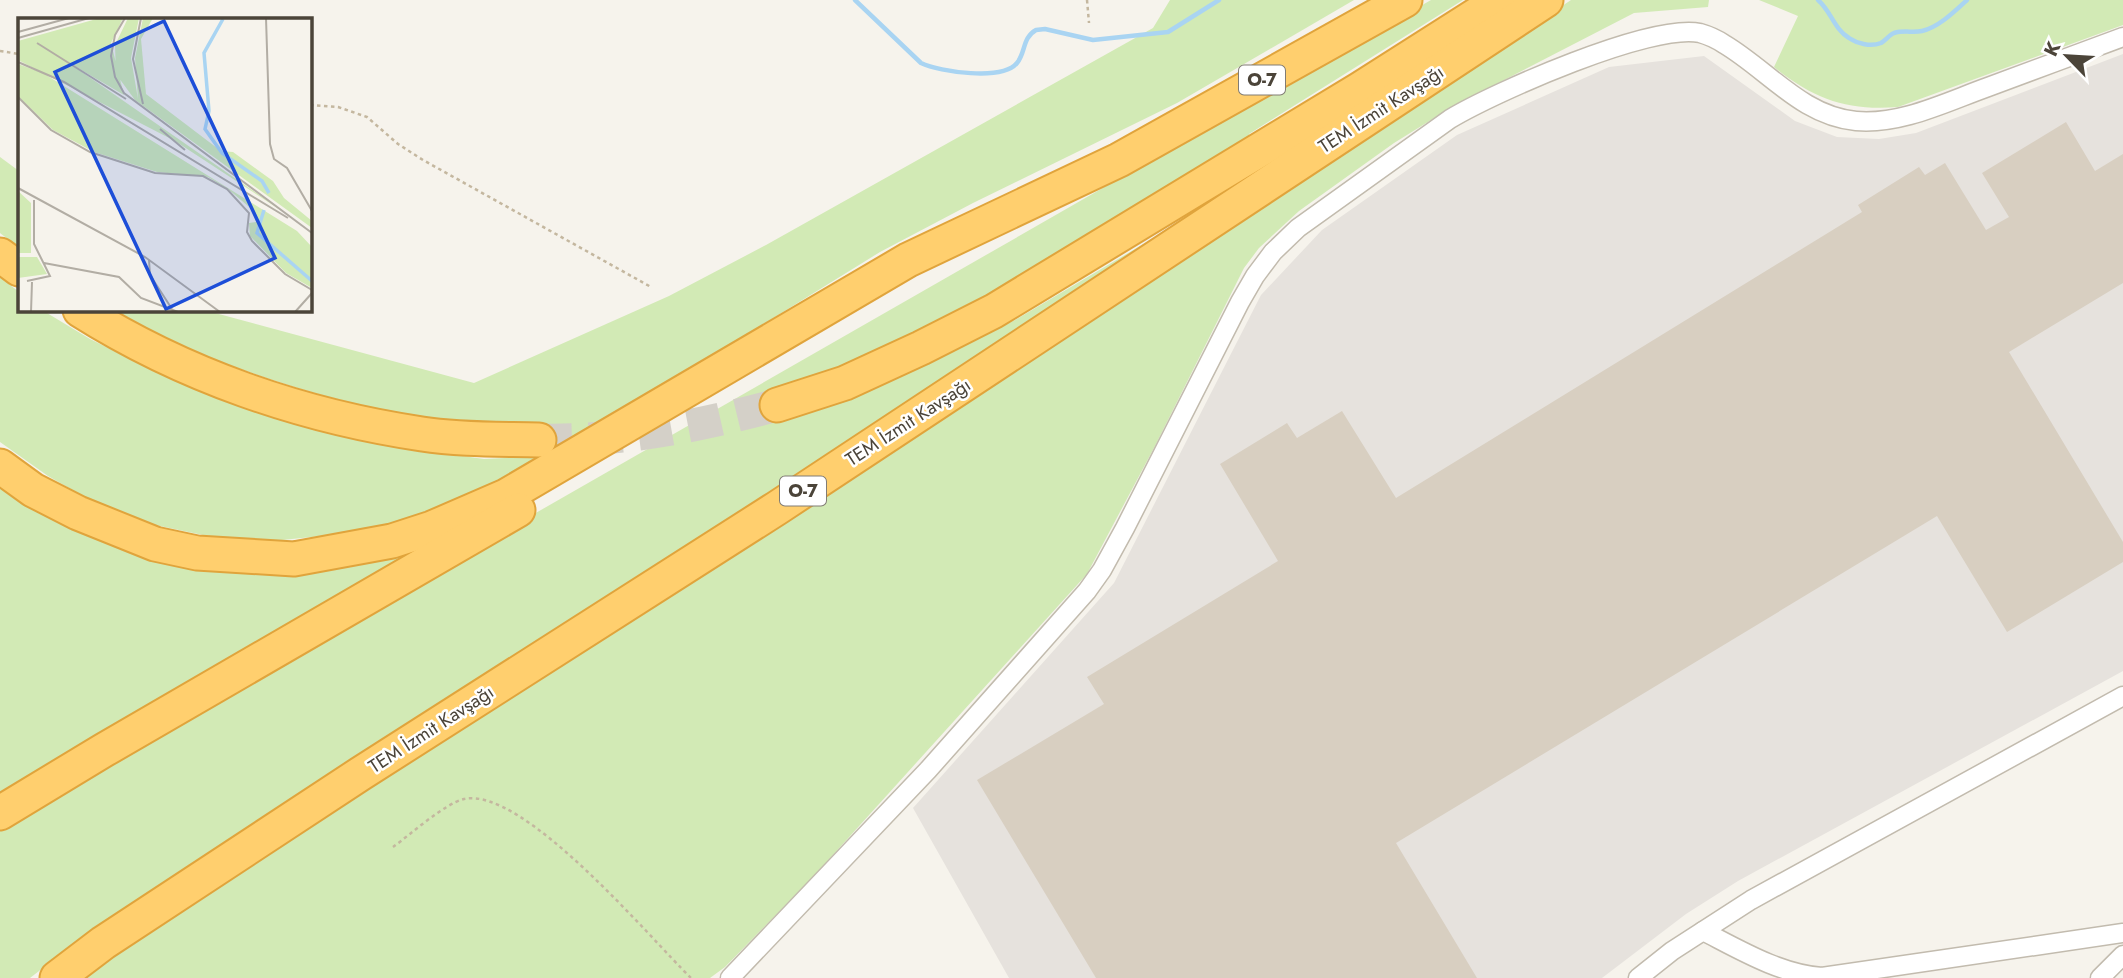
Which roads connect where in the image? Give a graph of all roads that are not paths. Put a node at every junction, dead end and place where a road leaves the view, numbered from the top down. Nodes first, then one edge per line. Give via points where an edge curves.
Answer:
1 (1405, 0) edge
2 (1500, 0) edge
3 (1546, 0) edge
4 (2123, 37) edge
5 (1119, 160) junction
6 (83, 312) edge
7 (777, 405) tunnel mouth
8 (538, 440) tunnel mouth
9 (0, 466) edge
10 (2123, 696) edge
11 (0, 813) edge
12 (1703, 931) junction
13 (2123, 933) edge
14 (2123, 955) edge
15 (57, 978) edge
16 (730, 978) edge
17 (1638, 978) edge
18 (2100, 978) edge

1 - 5 highway, O-7
2 - 7 highway via 994,311 845,383
3 - 15 highway, TEM İzmit Kavşağı / O-7 via 777,508 103,943
4 - 16 street via 1883,122 1835,117 1814,109 1723,43 1699,33 1674,34 1555,70 1450,119 1298,228 1273,252 1240,302 1102,570 928,770
5 - 9 highway via 908,260 506,496 392,541 294,559 197,553 155,544 78,513 33,490
5 - 11 highway, O-7
6 - 8 highway via 172,361 285,403 425,435
10 - 12 street via 1751,900
12 - 13 street via 1750,955 1805,976 1822,977
12 - 17 street
14 - 18 street

